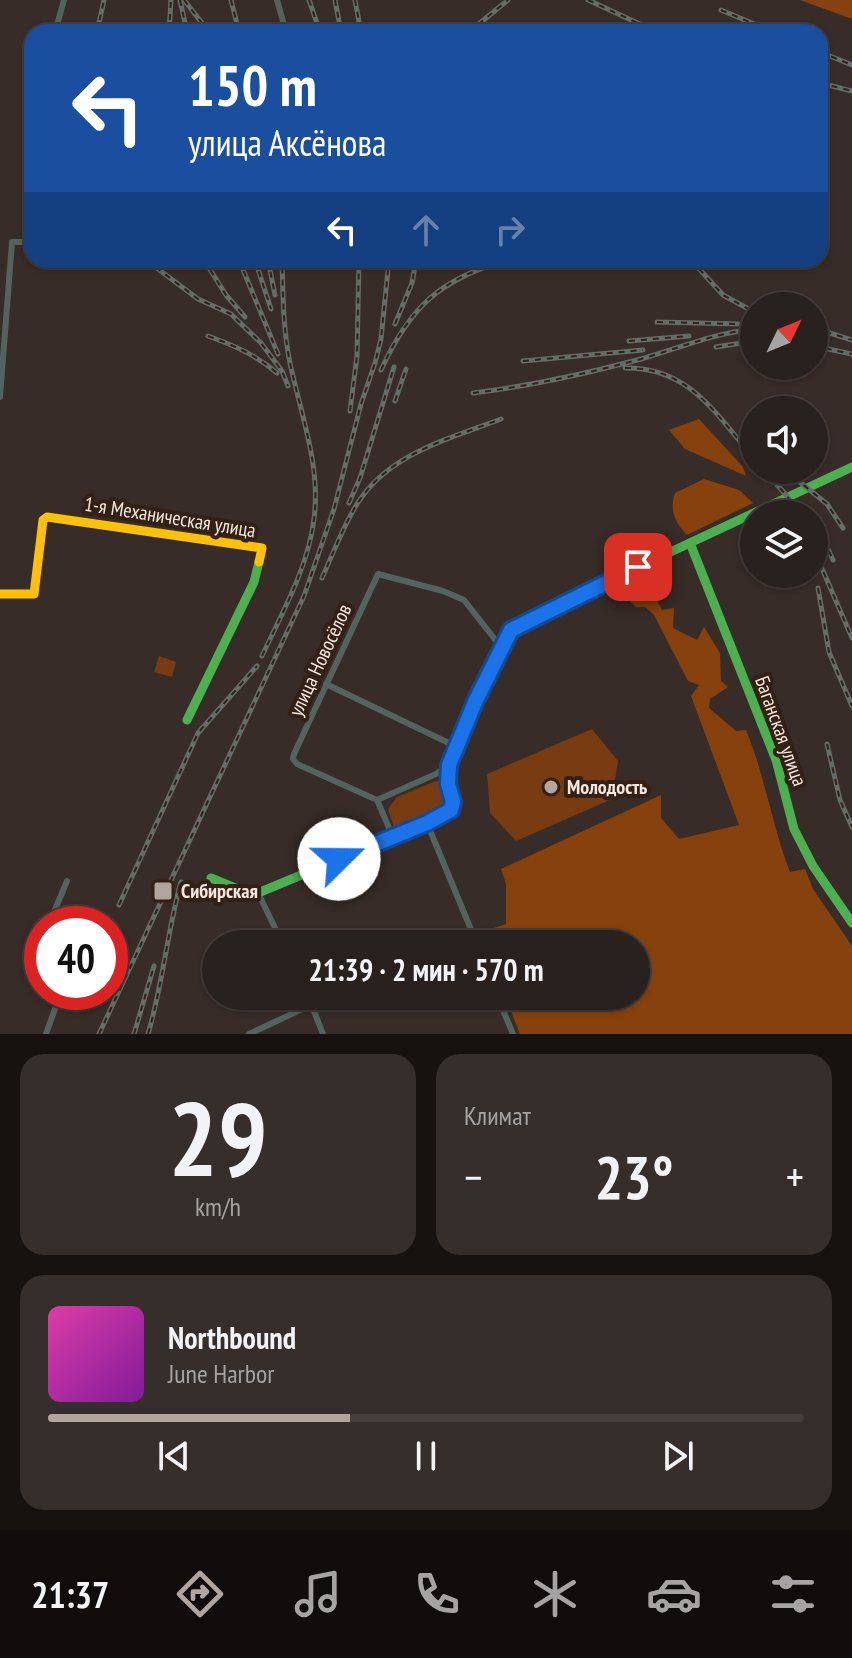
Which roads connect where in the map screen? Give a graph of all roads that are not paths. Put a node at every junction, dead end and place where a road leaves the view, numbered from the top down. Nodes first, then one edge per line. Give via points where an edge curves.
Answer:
1 (64, 0) edge
2 (277, 0) edge
3 (57, 24) edge
4 (284, 24) edge
5 (24, 241) edge
6 (0, 397) edge
7 (852, 467) edge
8 (690, 543) junction
9 (0, 594) edge
10 (501, 647) junction
11 (326, 684) junction
12 (187, 720) dead end
13 (455, 746) junction
14 (449, 765) junction
15 (377, 800) junction
16 (427, 823) junction
17 (393, 837) junction
18 (211, 878) dead end
19 (67, 881) dead end
20 (258, 893) junction
21 (57, 906) edge
22 (852, 923) edge
23 (276, 930) edge
24 (473, 930) edge
25 (55, 1010) edge
26 (299, 1010) edge
27 (314, 1010) edge
28 (503, 1010) edge
29 (46, 1034) edge
30 (249, 1034) edge
31 (323, 1034) edge
32 (513, 1034) edge

1 - 3 street
2 - 4 street
5 - 6 street via 12,242
7 - 8 street
8 - 10 street via 511,630
8 - 22 street, Баганская улица via 768,738 794,829
9 - 12 street, 1-я Механическая улица via 34,594 47,517 262,548 254,582
10 - 11 street, улица Новосёлов via 464,600 378,574
10 - 13 street
11 - 13 street
11 - 15 street, улица Новосёлов via 293,759
13 - 14 street
14 - 15 street
14 - 16 street via 451,810
15 - 17 street
16 - 17 street
16 - 24 street
17 - 20 street
18 - 20 street
19 - 21 street
20 - 23 street
25 - 29 street
26 - 30 street
27 - 31 street
28 - 32 street

